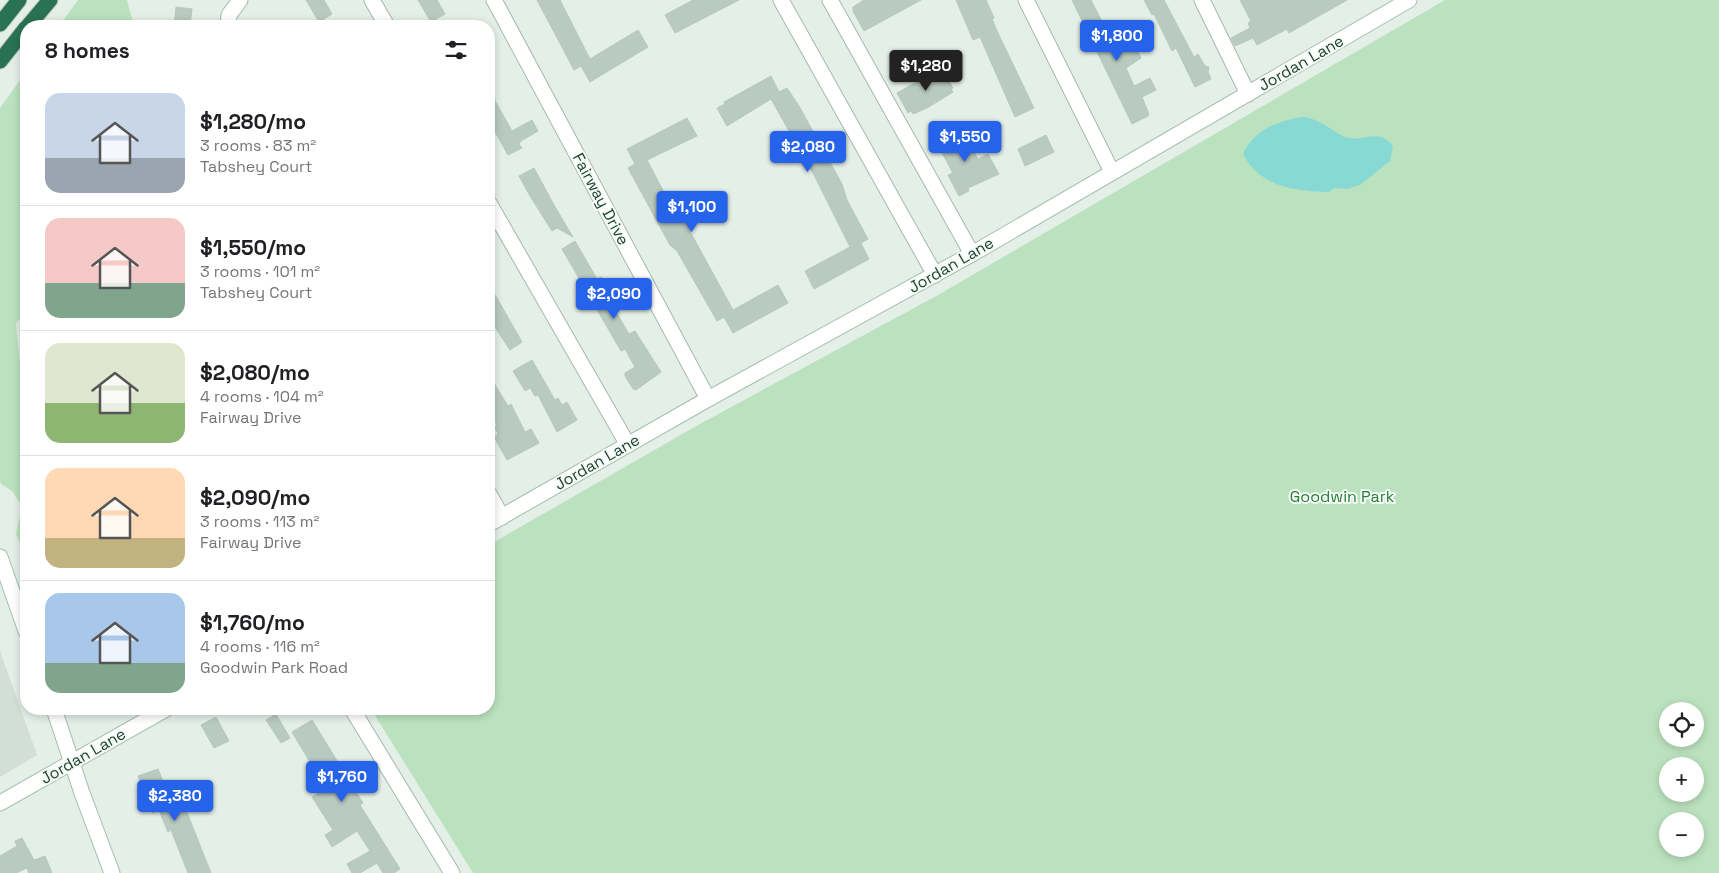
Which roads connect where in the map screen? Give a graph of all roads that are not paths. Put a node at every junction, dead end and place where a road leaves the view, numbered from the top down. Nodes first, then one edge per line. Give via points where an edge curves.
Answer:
1 (19, 0) edge
2 (50, 0) edge
3 (240, 0) edge
4 (372, 0) edge
5 (494, 0) edge
6 (781, 0) edge
7 (830, 0) edge
8 (1026, 0) edge
9 (1202, 0) edge
10 (1409, 0) edge
11 (33, 20) edge
12 (229, 20) edge
13 (384, 20) edge
14 (0, 24) edge
15 (20, 36) edge
16 (0, 61) edge
17 (1248, 94) junction
18 (1112, 172) junction
19 (495, 214) edge
20 (972, 254) junction
21 (935, 274) junction
22 (708, 399) junction
23 (628, 445) junction
24 (495, 520) edge
25 (0, 557) edge
26 (20, 613) edge
27 (56, 715) edge
28 (155, 715) edge
29 (356, 715) edge
30 (72, 762) junction
31 (0, 803) edge
32 (112, 873) edge
33 (452, 873) edge

1 - 14 highway
2 - 11 highway
3 - 12 street
4 - 13 street
5 - 22 street, Fairway Drive
6 - 21 street
7 - 20 street
8 - 18 street
9 - 17 street
10 - 17 street, Jordan Lane
15 - 16 highway
17 - 18 street, Jordan Lane
18 - 20 street, Jordan Lane
19 - 23 street
20 - 21 street, Jordan Lane
21 - 22 street, Jordan Lane
22 - 23 street, Jordan Lane
23 - 24 street, Jordan Lane
25 - 26 street
27 - 30 street
28 - 30 street, Jordan Lane
29 - 33 street
30 - 31 street, Jordan Lane
30 - 32 street

